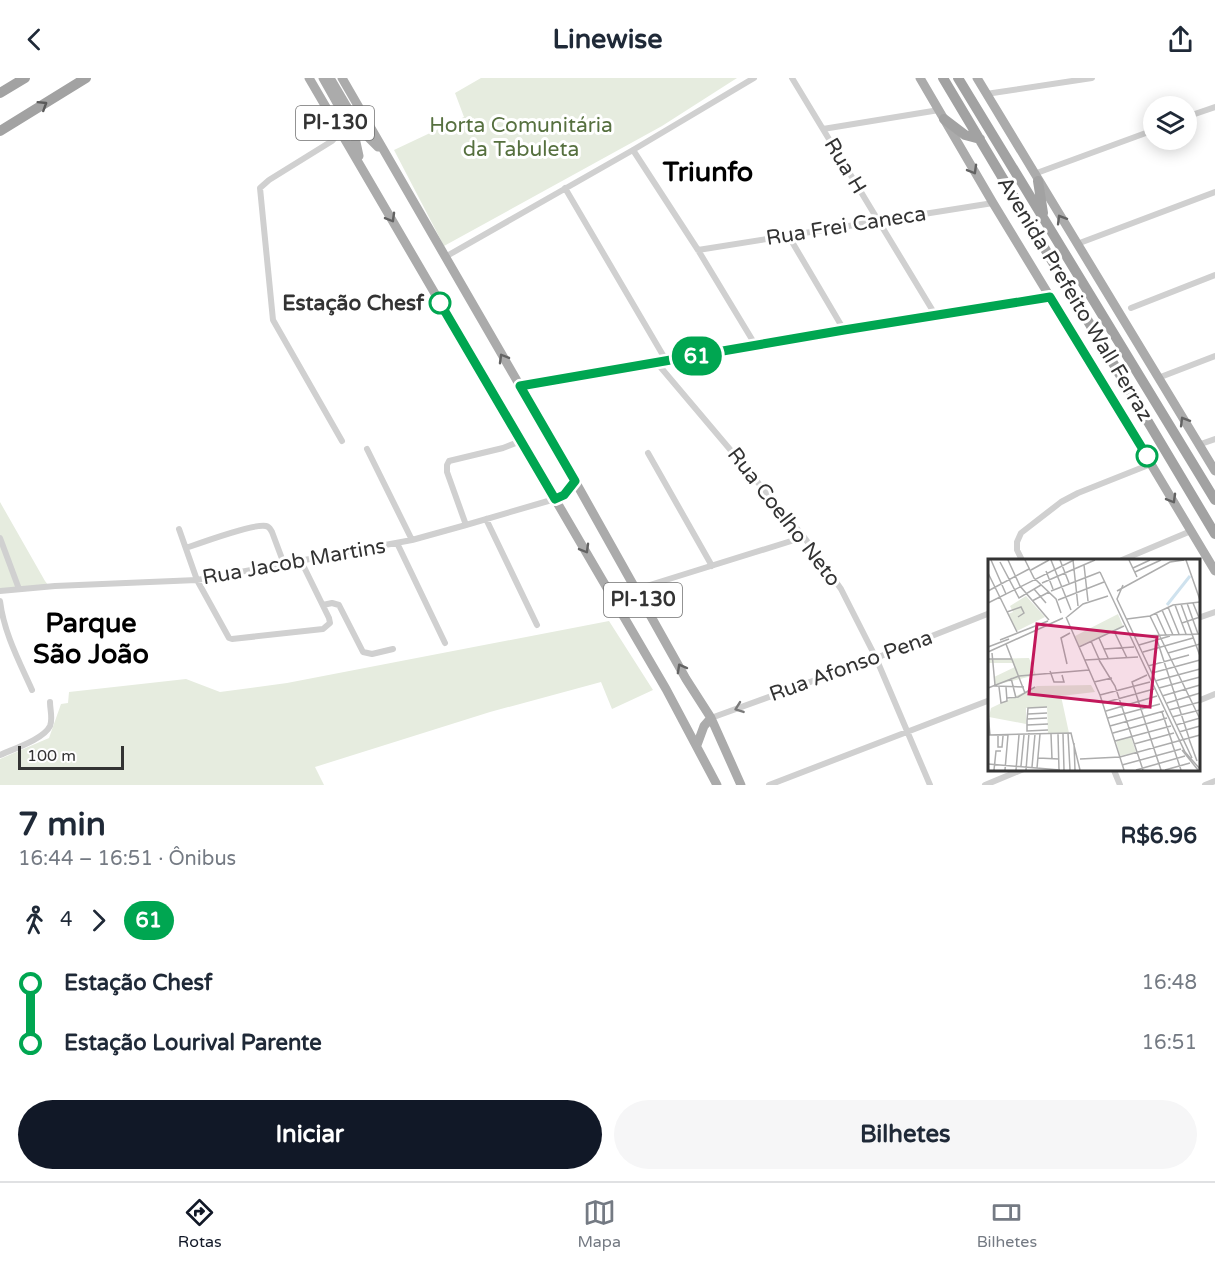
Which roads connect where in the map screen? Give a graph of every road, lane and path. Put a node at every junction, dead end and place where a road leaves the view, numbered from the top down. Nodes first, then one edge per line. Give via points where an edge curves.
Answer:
1 (25, 78) edge
2 (86, 78) edge
3 (309, 78) edge
4 (322, 78) edge
5 (330, 78) edge
6 (342, 78) edge
7 (754, 78) edge
8 (792, 78) edge
9 (920, 78) edge
10 (943, 78) edge
11 (958, 78) edge
12 (977, 78) edge
13 (1092, 78) edge
14 (0, 93) edge
15 (986, 94) junction
16 (1215, 107) edge
17 (1197, 113) edge
18 (942, 114) junction
19 (824, 129) junction
20 (0, 131) edge
21 (341, 131) junction
22 (357, 131) junction
23 (1143, 134) edge
24 (980, 139) junction
25 (633, 150) junction
26 (385, 152) junction
27 (362, 167) junction
28 (1036, 178) junction
29 (565, 188) junction
30 (1215, 192) edge
31 (993, 203) junction
32 (1044, 219) junction
33 (878, 220) junction
34 (788, 235) junction
35 (1077, 244) junction
36 (698, 250) junction
37 (445, 257) junction
38 (1215, 275) edge
39 (1050, 297) junction
40 (1131, 308) dead end
41 (936, 316) junction
42 (844, 330) junction
43 (756, 346) junction
44 (1215, 356) edge
45 (667, 362) junction
46 (657, 363) junction
47 (1158, 378) junction
48 (520, 386) junction
49 (1215, 438) edge
50 (342, 441) dead end
51 (521, 441) junction
52 (1198, 445) junction
53 (367, 449) dead end
54 (648, 453) dead end
55 (1151, 464) junction
56 (1215, 471) edge
57 (575, 481) junction
58 (555, 499) junction
59 (1215, 500) edge
60 (486, 519) junction
61 (466, 525) junction
62 (179, 529) dead end
63 (1191, 531) junction
64 (1215, 534) edge
65 (804, 537) junction
66 (0, 538) edge
67 (412, 540) junction
68 (397, 543) junction
69 (186, 548) junction
70 (1022, 559) edge
71 (1124, 559) edge
72 (302, 561) junction
73 (284, 564) junction
74 (712, 566) junction
75 (1215, 571) edge
76 (197, 580) junction
77 (19, 589) junction
78 (637, 589) junction
79 (0, 591) edge
80 (0, 602) edge
81 (323, 605) junction
82 (1215, 612) edge
83 (988, 614) edge
84 (1200, 617) edge
85 (537, 625) dead end
86 (445, 643) dead end
87 (393, 649) dead end
88 (876, 658) junction
89 (32, 690) dead end
90 (1215, 694) edge
91 (1200, 700) edge
92 (988, 701) edge
93 (50, 702) dead end
94 (711, 718) junction
95 (907, 732) junction
96 (697, 745) junction
97 (0, 755) edge
98 (1021, 770) edge
99 (1114, 770) edge
100 (1215, 781) edge
101 (717, 785) edge
102 (741, 785) edge
103 (769, 785) edge
104 (930, 785) edge
105 (985, 785) edge
106 (1120, 785) edge
107 (1205, 785) edge

1 - 14 highway
20 -> 2 highway
3 - 21 main road, PI-130
4 - 22 main road
5 - 22 main road
6 - 26 main road, PI-130
7 - 25 street
8 - 19 street, Rua H
9 - 18 main road, Avenida Prefeito Wall Ferraz
10 - 24 highway, Avenida Prefeito Wall Ferraz
11 - 32 highway, Avenida Prefeito Wall Ferraz
12 - 15 main road, Avenida Prefeito Wall Ferraz
13 - 15 street
15 - 28 main road, Avenida Prefeito Wall Ferraz
16 - 17 street
18 - 19 street
18 - 24 highway via 965,135
18 -> 31 main road, Avenida Prefeito Wall Ferraz
19 - 33 street, Rua H
21 - 27 main road, PI-130
21 - 50 street via 260,188 273,320
22 - 26 main road
22 - 27 main road
23 - 28 street
24 - 64 highway, Avenida Prefeito Wall Ferraz
25 - 29 street
25 - 36 street
26 - 37 main road, PI-130
27 -> 51 main road, PI-130
28 - 32 highway
35 -> 28 main road, Avenida Prefeito Wall Ferraz
29 - 37 street
29 - 45 street
30 - 35 street
31 - 33 street, Rua Frei Caneca
31 - 39 main road, Avenida Prefeito Wall Ferraz
32 - 59 highway, Avenida Prefeito Wall Ferraz
33 - 34 street, Rua Frei Caneca
33 - 41 street, Rua H
34 - 36 street, Rua Frei Caneca
34 - 42 street
35 - 47 main road, Avenida Prefeito Wall Ferraz
36 - 43 street
48 -> 37 main road, PI-130
38 - 40 street
39 - 41 street
39 - 55 main road, Avenida Prefeito Wall Ferraz
41 - 42 street
42 - 43 street
43 - 45 street
44 - 47 street
45 - 46 street
46 - 48 street
46 - 65 street, Rua Coelho Neto
52 -> 47 main road, Avenida Prefeito Wall Ferraz
48 - 57 main road, PI-130
49 - 52 street
51 - 58 main road, PI-130
51 - 61 street via 449,461 447,472
52 - 56 main road, Avenida Prefeito Wall Ferraz
53 - 67 street
54 - 74 street
55 -> 63 main road, Avenida Prefeito Wall Ferraz
55 - 70 street via 1068,498 1020,533 1017,550
57 - 58 street, Rua Jacob Martins via 564,495
57 - 78 main road, PI-130
58 - 60 street, Rua Jacob Martins
58 -> 96 main road, PI-130
60 - 61 street, Rua Jacob Martins
60 - 85 street
61 - 67 street, Rua Jacob Martins
62 - 69 street
63 - 71 street
63 - 75 main road, Avenida Prefeito Wall Ferraz
65 - 74 street
65 - 88 street, Rua Coelho Neto via 841,589
66 - 77 street
67 - 68 street, Rua Jacob Martins
68 - 72 street, Rua Jacob Martins
68 - 86 street
69 - 73 street via 265,526 272,532
69 - 76 street
72 - 73 street, Rua Jacob Martins
72 - 81 street
73 - 76 street, Rua Jacob Martins
74 - 78 street
76 - 77 street, Rua Jacob Martins
76 - 81 street via 232,639 323,628 330,623
77 - 79 street, Rua Jacob Martins
94 -> 78 main road, PI-130
80 - 89 street via 8,636
81 - 87 street via 339,606 363,652
82 - 84 street
83 - 88 street, Rua Afonso Pena
88 -> 94 street, Rua Afonso Pena
88 - 95 street, Rua Coelho Neto
90 - 91 street
92 - 95 street
93 - 97 street via 49,728 39,737
94 - 96 main road
94 - 102 main road, PI-130
95 - 103 street
95 - 104 street, Rua Coelho Neto
96 - 101 main road, PI-130
98 - 105 street
99 - 106 street
100 - 107 street

